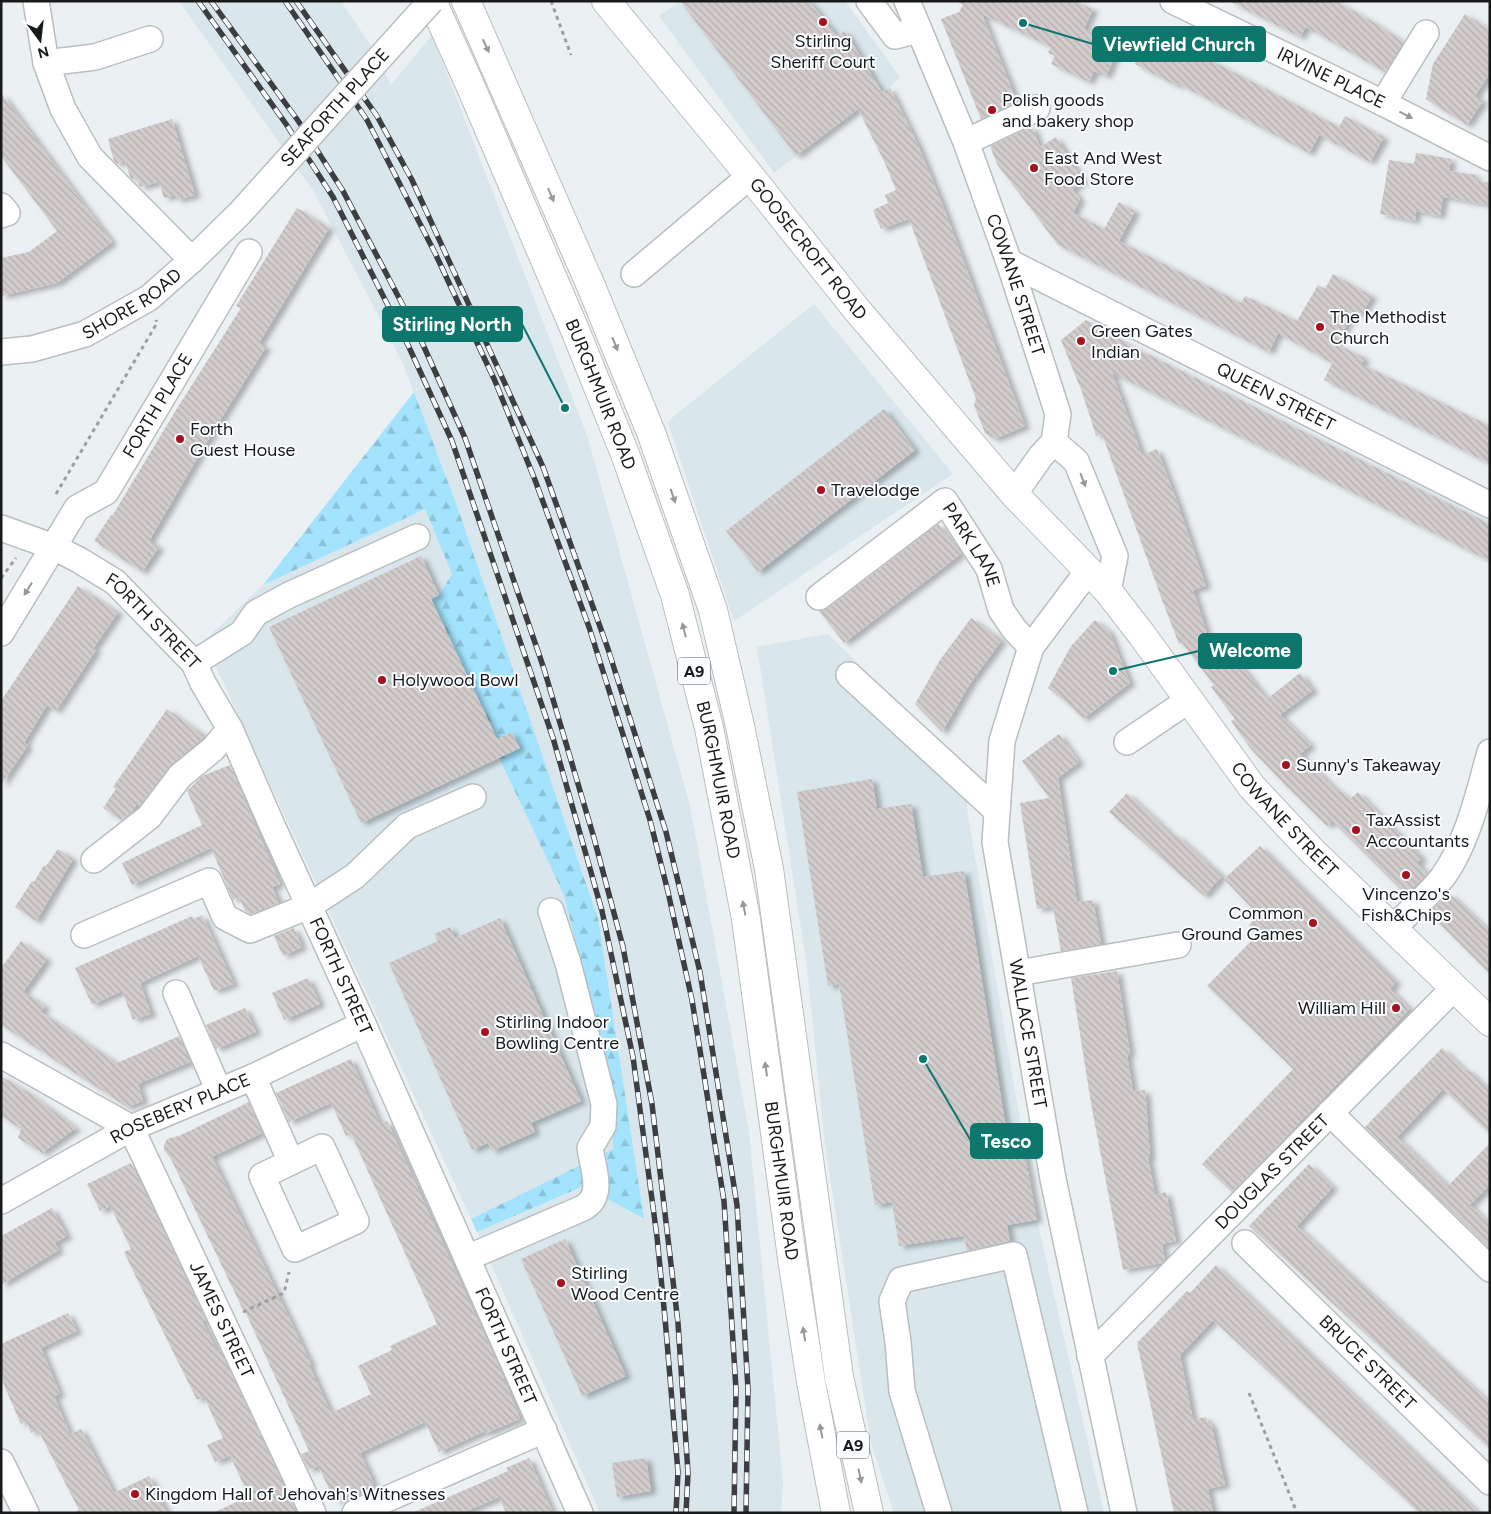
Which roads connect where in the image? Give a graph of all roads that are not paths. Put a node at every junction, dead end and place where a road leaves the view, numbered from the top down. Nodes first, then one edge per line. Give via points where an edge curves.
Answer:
1 (431, 1) edge
2 (466, 1) edge
3 (606, 1) edge
4 (868, 1) edge
5 (907, 1) edge
6 (1173, 1) edge
7 (34, 2) edge
8 (907, 33) junction
9 (1426, 33) dead end
10 (150, 39) dead end
11 (46, 63) junction
12 (1383, 103) junction
13 (1037, 108) dead end
14 (963, 136) junction
15 (1490, 158) edge
16 (750, 176) junction
17 (240, 213) joint
18 (249, 252) dead end
19 (192, 260) junction
20 (1009, 262) junction
21 (634, 274) dead end
22 (1, 352) edge
23 (1054, 442) junction
24 (1014, 494) junction
25 (1490, 505) edge
26 (1, 528) edge
27 (416, 537) dead end
28 (54, 547) junction
29 (1088, 571) junction
30 (1108, 592) junction
31 (819, 598) dead end
32 (1, 633) edge
33 (1031, 647) junction
34 (194, 663) junction
35 (849, 675) dead end
36 (1189, 700) junction
37 (230, 729) junction
38 (1127, 742) dead end
39 (1490, 752) edge
40 (473, 797) dead end
41 (998, 811) junction
42 (94, 860) dead end
43 (309, 906) junction
44 (550, 911) dead end
45 (1393, 928) junction
46 (84, 935) dead end
47 (1178, 945) dead end
48 (1018, 973) junction
49 (1454, 988) junction
50 (176, 993) dead end
51 (1490, 1022) edge
52 (363, 1024) junction
53 (1, 1055) edge
54 (253, 1076) junction
55 (219, 1091) junction
56 (1330, 1113) junction
57 (131, 1128) junction
58 (291, 1162) junction
59 (1, 1201) edge
60 (1245, 1243) dead end
61 (467, 1258) junction
62 (1490, 1269) edge
63 (1090, 1356) junction
64 (544, 1430) junction
65 (1, 1462) edge
66 (1490, 1482) edge
67 (26, 1513) edge
68 (313, 1513) edge
69 (355, 1513) edge
70 (580, 1513) edge
71 (836, 1513) edge
72 (869, 1513) edge
73 (938, 1513) edge
74 (1075, 1513) edge
75 (1124, 1513) edge

1 - 17 street, SEAFORTH PLACE, bridge
71 -> 1 main road, BURGHMUIR ROAD / A9 via 793,1265 746,919 709,728 675,595 625,454 575,330
2 -> 72 main road, BURGHMUIR ROAD / A9 via 587,277 648,426 713,610 769,869 839,1377
3 - 16 main road, GOOSECROFT ROAD
4 - 8 street
5 - 8 street
6 - 12 street, IRVINE PLACE
7 - 11 street
8 - 14 street, COWANE STREET
9 - 12 street
10 - 11 street via 95,58
11 - 19 street via 63,109 90,157
12 -> 15 street, IRVINE PLACE
13 - 14 street
14 - 20 street, COWANE STREET
16 - 21 street
16 - 24 main road, GOOSECROFT ROAD via 857,310
17 - 19 street, SHORE ROAD
18 - 28 street, FORTH PLACE via 106,492 77,508
19 - 22 street, SHORE ROAD via 149,298 85,334 32,349
20 - 23 street, COWANE STREET via 1058,414
20 - 25 street, QUEEN STREET
23 - 24 street
23 -> 30 street via 1076,461 1115,556
24 - 29 main road, COWANE STREET
26 - 28 street, FORTH STREET
27 - 34 street via 256,613 242,633
28 -> 32 street, FORTH PLACE
28 - 34 street, FORTH STREET via 115,582
29 - 30 main road, COWANE STREET
29 - 33 street, WALLACE STREET
30 - 36 main road, COWANE STREET
31 - 33 street, PARK LANE via 945,501 989,569 1001,610
33 - 41 street, WALLACE STREET via 1002,741
34 - 37 street, FORTH STREET
35 - 41 street
36 - 38 street
36 - 45 main road, COWANE STREET via 1252,787
37 - 42 street via 180,776 149,817
37 - 43 street, FORTH STREET
39 - 45 street via 1471,820 1442,878
40 - 43 street via 407,826 355,876
41 - 48 street, WALLACE STREET via 995,842
43 - 46 street via 250,930 225,917 209,881
43 - 52 street, FORTH STREET
44 - 61 street via 568,963 604,1104 603,1126 590,1148 596,1196 583,1208
45 - 49 main road, COWANE STREET
47 - 48 street
48 - 63 street, WALLACE STREET via 1053,1179
49 - 51 main road, COWANE STREET
49 - 56 street, DOUGLAS STREET
50 - 55 street
52 - 54 street, ROSEBERY PLACE
52 - 61 street, FORTH STREET
53 - 57 street
54 - 55 street, ROSEBERY PLACE
54 - 58 street
55 - 57 street, ROSEBERY PLACE
56 - 62 street
56 - 63 street, DOUGLAS STREET
57 - 59 street, ROSEBERY PLACE
57 - 68 street, JAMES STREET
58 - 58 street via 322,1147 356,1221 295,1249 262,1176
60 - 66 street, BRUCE STREET
61 - 64 street, FORTH STREET
63 - 75 street, WALLACE STREET
64 - 69 street
64 - 70 street, FORTH STREET
65 - 67 street
73 - 74 street via 902,1392 892,1301 901,1280 1014,1255

